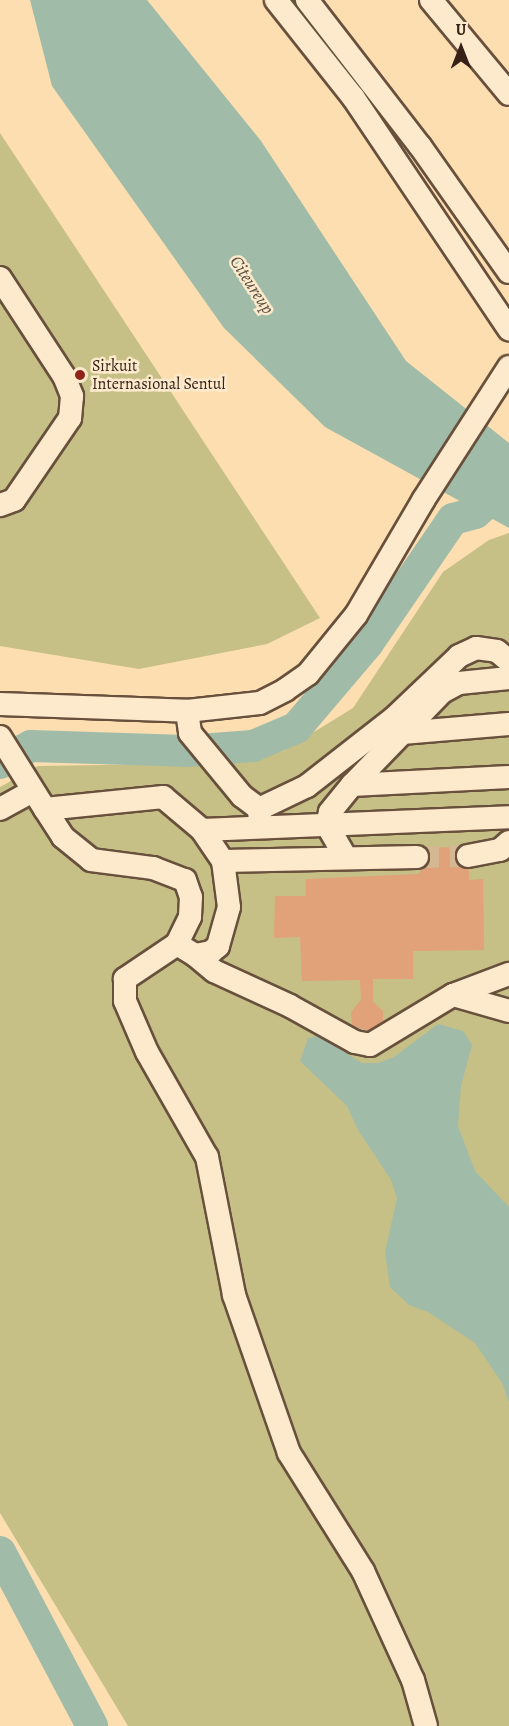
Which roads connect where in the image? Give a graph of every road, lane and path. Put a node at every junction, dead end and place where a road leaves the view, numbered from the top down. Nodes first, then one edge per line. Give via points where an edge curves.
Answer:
1 (276, 0) edge
2 (307, 0) edge
3 (431, 0) edge
4 (509, 94) edge
5 (509, 272) edge
6 (0, 278) edge
7 (509, 329) edge
8 (509, 367) edge
9 (0, 504) edge
10 (509, 661) edge
11 (509, 678) edge
12 (0, 704) edge
13 (187, 711) junction
14 (509, 724) edge
15 (402, 734) junction
16 (0, 737) edge
17 (509, 777) edge
18 (27, 782) junction
19 (352, 785) junction
20 (0, 809) edge
21 (45, 809) junction
22 (254, 811) junction
23 (509, 817) edge
24 (327, 825) junction
25 (202, 831) junction
26 (509, 842) edge
27 (468, 856) tunnel mouth
28 (417, 857) tunnel mouth
29 (346, 858) junction
30 (223, 861) junction
31 (186, 949) junction
32 (509, 974) edge
33 (453, 995) junction
34 (509, 1011) edge
35 (426, 1726) edge

1 - 7 street via 352,96
2 - 5 street via 368,75
3 - 4 street
6 - 9 street via 64,376 72,396 70,418 14,500
8 - 13 street via 424,499 356,615 308,674 260,703
10 - 22 street via 496,651 476,648 459,656 394,717 307,786
11 - 15 street via 459,683 442,692
12 - 13 street
13 - 22 street via 190,734
14 - 15 street
15 - 19 street
16 - 18 street
17 - 19 street
18 - 20 street
18 - 21 street
19 - 24 street via 330,812
21 - 25 street via 163,796
21 - 31 street via 63,837 91,860 153,868 185,880 191,897
22 - 24 street
22 - 25 street
23 - 24 street
24 - 29 street
25 - 30 street
26 - 27 street via 500,850
28 - 29 street
29 - 30 street
30 - 31 street via 229,908 218,946 211,952
31 - 33 street via 214,971 355,1042 370,1045
31 - 35 street via 125,979 125,1001 147,1052 207,1157 234,1294 288,1453 367,1578 413,1680
32 - 33 street
33 - 34 street

